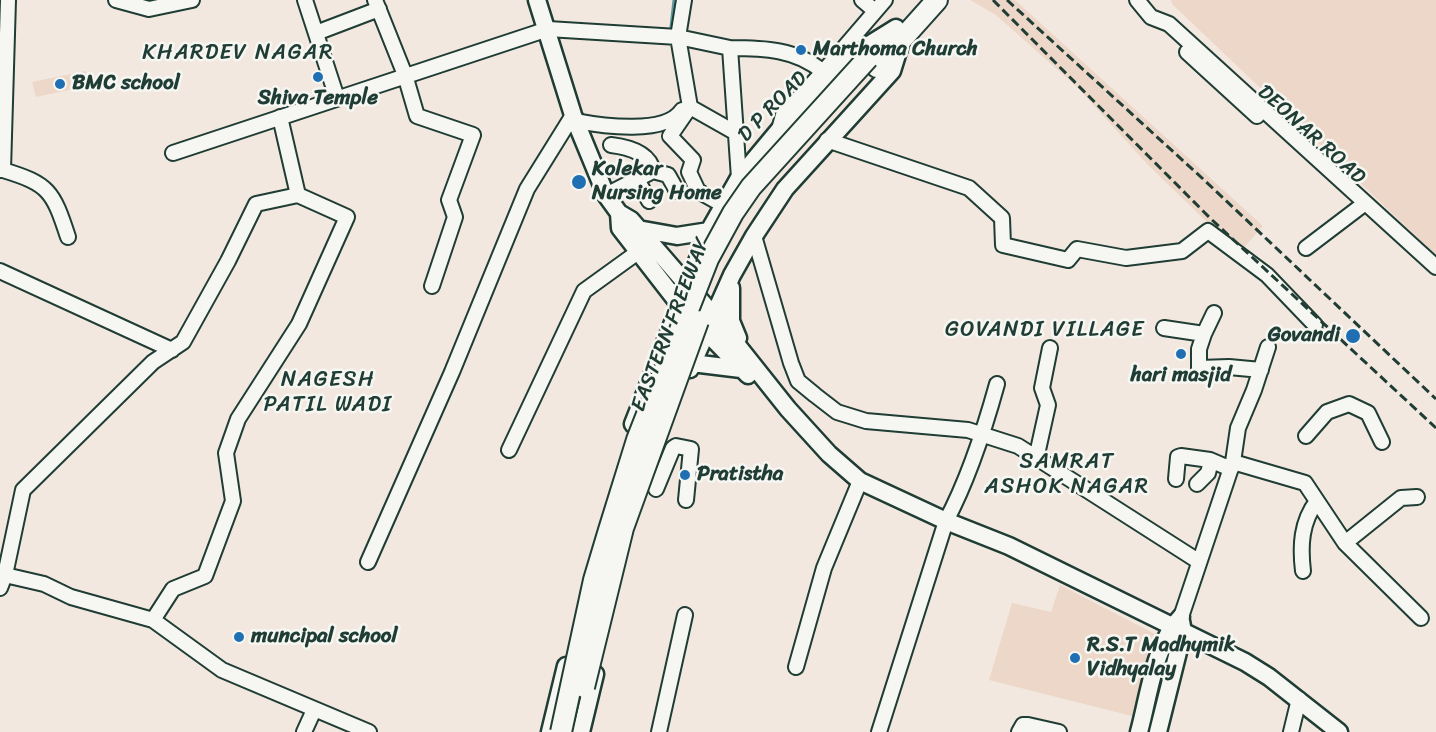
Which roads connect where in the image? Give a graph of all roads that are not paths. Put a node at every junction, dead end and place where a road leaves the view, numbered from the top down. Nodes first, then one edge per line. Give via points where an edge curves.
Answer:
1 (8, 0) edge
2 (116, 0) edge
3 (192, 0) edge
4 (305, 0) edge
5 (537, 0) edge
6 (684, 0) edge
7 (862, 0) edge
8 (885, 0) edge
9 (1137, 0) edge
10 (931, 1) edge
11 (377, 5) edge
12 (875, 11) junction
13 (548, 29) junction
14 (900, 32) junction
15 (316, 33) junction
16 (675, 37) junction
17 (730, 48) junction
18 (872, 63) junction
19 (823, 72) junction
20 (405, 75) junction
21 (337, 98) junction
22 (690, 107) junction
23 (280, 117) junction
24 (575, 118) junction
25 (779, 130) junction
26 (736, 133) junction
27 (828, 140) junction
28 (610, 145) dead end
29 (172, 153) dead end
30 (1306, 153) junction
31 (1, 170) edge
32 (653, 171) junction
33 (739, 178) junction
34 (637, 179) junction
35 (677, 191) dead end
36 (298, 195) junction
37 (606, 195) junction
38 (649, 201) dead end
39 (723, 205) junction
40 (1360, 207) junction
41 (619, 213) junction
42 (638, 229) junction
43 (709, 231) junction
44 (754, 236) junction
45 (68, 237) dead end
46 (1306, 248) dead end
47 (638, 252) junction
48 (1436, 267) edge
49 (0, 271) edge
50 (732, 275) junction
51 (1436, 279) edge
52 (432, 286) dead end
53 (686, 287) junction
54 (679, 304) junction
55 (1214, 313) dead end
56 (714, 316) junction
57 (1315, 325) dead end
58 (1164, 328) dead end
59 (706, 332) junction
60 (1204, 334) junction
61 (1268, 346) dead end
62 (1050, 348) dead end
63 (172, 350) junction
64 (692, 363) junction
65 (745, 365) junction
66 (1261, 370) junction
67 (997, 384) dead end
68 (983, 435) junction
69 (1306, 436) dead end
70 (1382, 442) dead end
71 (509, 450) dead end
72 (1036, 459) junction
73 (662, 460) junction
74 (1211, 461) junction
75 (1232, 465) junction
76 (1176, 479) dead end
77 (860, 481) junction
78 (1226, 485) junction
79 (656, 489) dead end
80 (1417, 497) dead end
81 (686, 500) dead end
82 (1317, 501) junction
83 (946, 521) junction
84 (1345, 543) junction
85 (1198, 561) junction
86 (368, 562) dead end
87 (1303, 571) dead end
88 (2, 577) edge
89 (685, 615) dead end
90 (1421, 618) dead end
91 (153, 620) junction
92 (1178, 626) junction
93 (1167, 661) junction
94 (796, 667) dead end
95 (1299, 699) junction
96 (314, 710) junction
97 (361, 730) edge
98 (304, 732) edge
99 (550, 732) edge
100 (561, 732) edge
101 (572, 732) edge
102 (581, 732) edge
103 (659, 732) edge
104 (879, 732) edge
105 (1018, 732) edge
106 (1059, 732) edge
107 (1139, 732) edge
108 (1158, 732) edge
109 (1291, 732) edge
110 (1339, 732) edge

1 - 31 street
2 - 3 street via 149,9
4 - 15 street
5 - 13 main road
6 - 16 street
7 - 12 street
8 - 12 street
9 - 30 street, DEONAR ROAD via 1160,22 1162,29 1186,45
10 - 14 highway, EASTERN FREEWAY
11 - 15 street
11 - 20 street
12 - 19 street
13 - 16 street via 640,38
13 - 20 street
13 - 24 main road
14 - 18 highway, EASTERN FREEWAY
14 - 25 main road, D P ROAD via 859,51
14 - 27 main road via 892,71
15 - 21 street
16 - 17 street
16 - 22 street
16 - 24 street via 684,105 674,119 625,128
17 - 19 street via 765,48 798,56
17 - 26 street
18 - 100 highway, EASTERN FREEWAY, bridge via 751,187 708,259 637,440 612,519 594,580
18 - 101 highway, EASTERN FREEWAY, bridge via 759,194 718,258 623,528
19 - 25 street via 783,115
20 - 21 street
20 - 52 street via 417,116 473,135 449,200 455,217
21 - 23 street
22 - 26 street
22 - 39 street via 670,136 693,160 689,172 698,191
23 - 29 street
23 - 36 street
24 - 37 main road
24 - 86 street via 526,189 452,372
25 - 33 main road, D P ROAD
26 - 33 street
27 - 44 main road via 785,189
27 - 57 street via 969,188 1002,218 1003,245 1068,260 1077,249 1126,258 1182,251 1208,231 1267,275
28 - 32 street via 638,151
30 - 40 street, DEONAR ROAD
30 - 48 street, DEONAR ROAD
31 - 45 street via 43,186 53,198
32 - 34 street
32 - 35 street via 668,175
33 - 39 main road, D P ROAD
34 - 37 street
34 - 38 street
36 - 63 street via 256,204 183,342
36 - 91 street via 347,217 299,324 238,419 226,453 233,501 206,576 173,589
37 - 41 main road
39 - 43 main road, D P ROAD
40 - 46 street
40 - 51 street, DEONAR ROAD
41 - 42 main road
41 - 47 main road via 620,228
42 - 43 main road via 677,236
42 - 53 main road
43 - 53 main road, D P ROAD
44 - 50 main road
44 - 68 street via 798,381 837,412 866,421 969,430
47 - 54 main road
47 - 71 street via 584,291
49 - 63 street
50 - 56 main road
50 - 65 main road via 731,321
53 - 54 main road, D P ROAD
53 - 56 main road
54 - 59 main road
54 - 99 main road, D P ROAD via 611,490
55 - 60 street
56 - 59 main road
56 - 65 main road
58 - 60 street
59 - 64 main road
59 - 65 main road
60 - 66 street via 1199,368
61 - 66 street
62 - 72 street via 1042,388 1048,405
63 - 88 street via 153,362 23,490
64 - 65 main road
64 - 73 main road
65 - 77 main road via 829,454
66 - 75 street via 1238,428
67 - 68 street
68 - 72 street via 1018,446
68 - 83 street
69 - 70 street via 1327,412 1349,404 1368,413
72 - 85 street
73 - 79 street
73 - 81 street via 676,446 691,449
73 - 102 main road via 632,527
74 - 75 street
74 - 76 street via 1178,457
74 - 78 street via 1210,470 1200,481
75 - 78 street
75 - 82 street via 1305,483
77 - 83 main road
77 - 94 street via 824,568
78 - 85 street
80 - 84 street via 1401,498
82 - 84 street
82 - 87 street via 1307,516 1303,533
83 - 92 main road via 1009,546
83 - 104 street
84 - 90 street
85 - 92 street
88 - 91 street via 44,584 71,597
89 - 103 street
91 - 96 street via 222,670
92 - 93 main road
92 - 95 main road via 1245,662
93 - 107 main road
93 - 108 main road
95 - 109 street
95 - 110 main road
96 - 97 street
96 - 98 street
105 - 106 street via 1028,725

